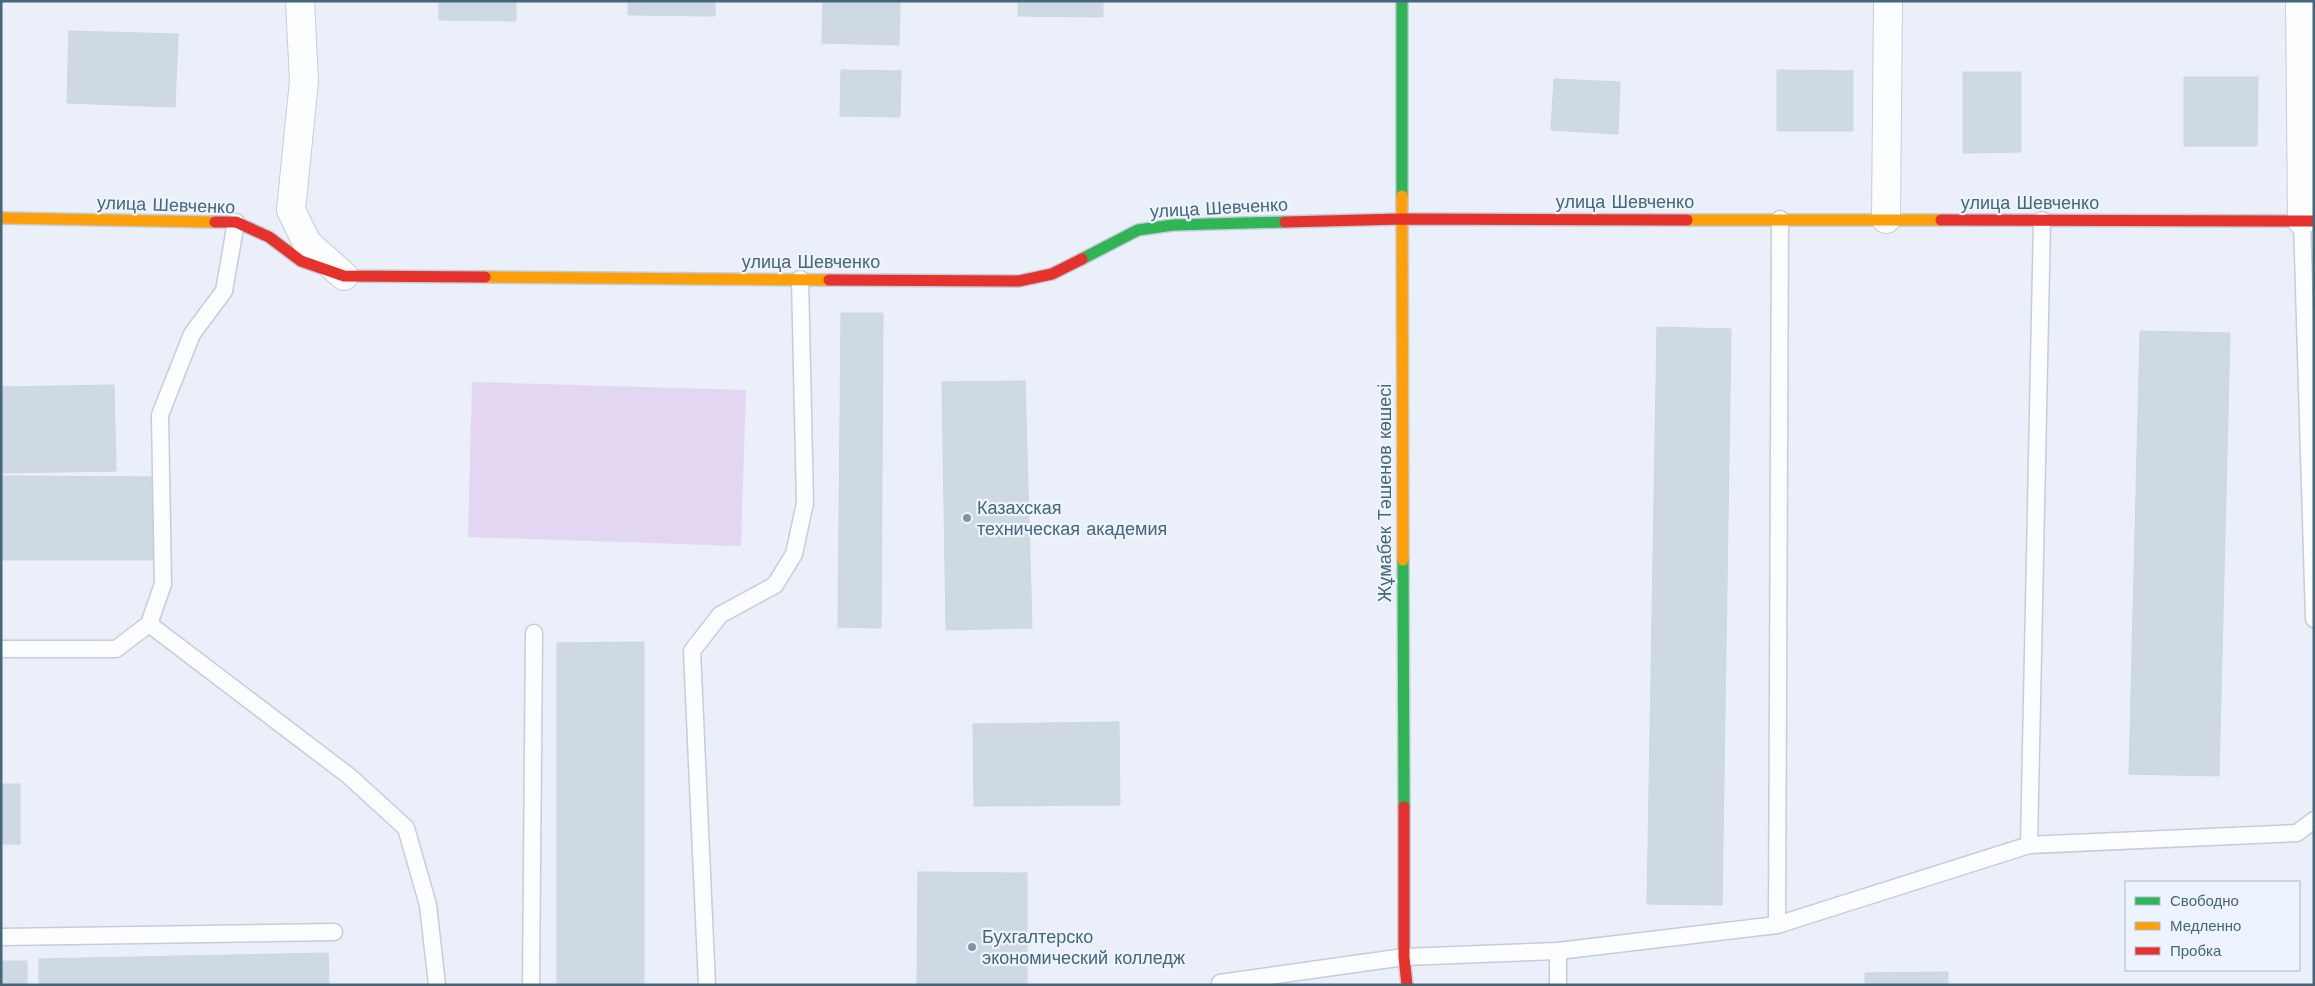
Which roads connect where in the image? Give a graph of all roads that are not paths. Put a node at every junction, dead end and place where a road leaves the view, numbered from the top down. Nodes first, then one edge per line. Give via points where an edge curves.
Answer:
1 (300, 1) edge
2 (1402, 1) edge
3 (1888, 1) edge
4 (2300, 1) edge
5 (1, 218) edge
6 (1402, 219) junction
7 (1780, 219) junction
8 (1886, 220) junction
9 (2042, 220) junction
10 (2308, 221) edge
11 (236, 222) junction
12 (344, 276) junction
13 (800, 279) junction
14 (2314, 619) edge
15 (149, 624) junction
16 (534, 633) dead end
17 (1, 648) edge
18 (2314, 820) edge
19 (2029, 845) junction
20 (1777, 926) junction
21 (334, 932) dead end
22 (1, 937) edge
23 (1558, 951) junction
24 (1404, 957) junction
25 (1220, 983) dead end
26 (437, 985) edge
27 (531, 985) edge
28 (707, 985) edge
29 (1407, 985) edge
30 (1558, 985) edge

1 - 12 street via 304,81 291,210 307,243
2 - 6 street, Жұмабек Тәшенов көшесі
3 - 8 street
4 - 10 street
5 - 11 street, улица Шевченко
6 - 7 street, улица Шевченко
6 - 13 street, улица Шевченко via 1173,224 1138,230 1052,274 1019,281
6 - 24 street, Жұмабек Тәшенов көшесі
7 - 8 street, улица Шевченко
7 - 20 lane
8 - 9 street, улица Шевченко
9 - 10 street, улица Шевченко
9 - 19 lane
10 - 14 lane
11 - 12 street, улица Шевченко via 269,237 301,261
11 - 15 lane via 224,291 192,334 160,415 163,584
12 - 13 street, улица Шевченко
13 - 28 lane via 805,503 794,554 775,585 720,615 692,651
15 - 17 lane via 116,649
15 - 26 lane via 349,776 406,828 428,905
16 - 27 lane
18 - 19 lane via 2297,833
19 - 20 lane
20 - 23 lane
21 - 22 lane
23 - 24 lane
23 - 30 lane
24 - 25 lane
24 - 29 street, Жұмабек Тәшенов көшесі

